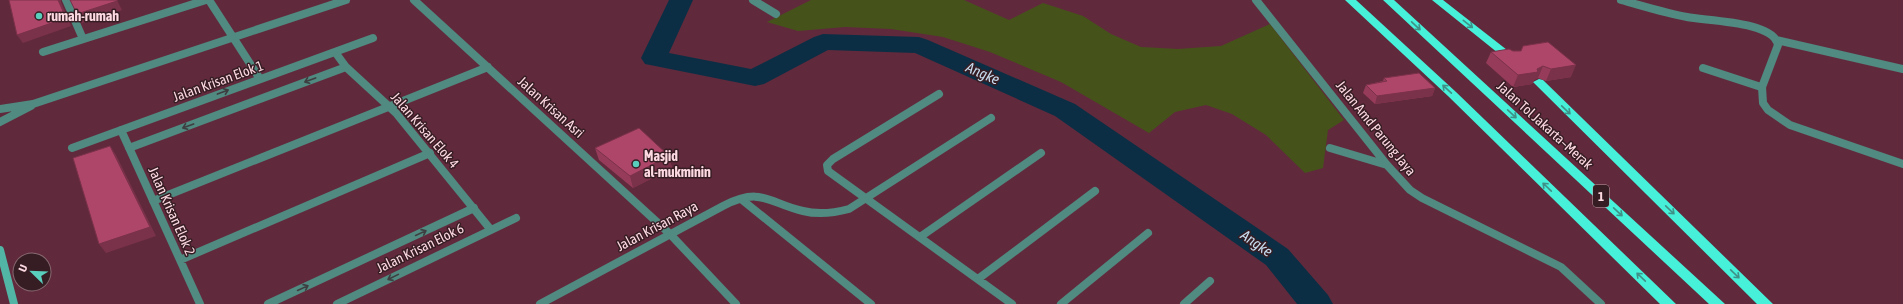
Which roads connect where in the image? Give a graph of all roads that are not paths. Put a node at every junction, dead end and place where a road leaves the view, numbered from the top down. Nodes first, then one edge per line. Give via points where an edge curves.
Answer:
1 (66, 0) edge
2 (206, 0) edge
3 (209, 0) edge
4 (346, 0) edge
5 (414, 0) edge
6 (753, 0) edge
7 (1256, 0) edge
8 (1350, 0) edge
9 (1388, 0) edge
10 (1437, 0) edge
11 (1621, 0) edge
12 (185, 3) edge
13 (776, 14) dead end
14 (233, 38) junction
15 (373, 38) dead end
16 (83, 39) junction
17 (1776, 40) junction
18 (43, 52) dead end
19 (335, 52) junction
20 (1512, 59) edge
21 (346, 67) junction
22 (488, 67) junction
23 (1703, 68) dead end
24 (1903, 68) edge
25 (260, 79) junction
26 (1539, 82) edge
27 (1761, 87) junction
28 (939, 94) dead end
29 (33, 104) junction
30 (389, 106) junction
31 (0, 109) edge
32 (991, 118) dead end
33 (0, 122) edge
34 (121, 130) junction
35 (72, 148) dead end
36 (129, 148) junction
37 (1330, 148) dead end
38 (430, 153) junction
39 (1042, 153) dead end
40 (1386, 164) junction
41 (1903, 164) edge
42 (1095, 191) dead end
43 (866, 198) junction
44 (741, 199) junction
45 (153, 201) junction
46 (474, 208) junction
47 (516, 218) dead end
48 (491, 230) junction
49 (1148, 233) dead end
50 (670, 234) junction
51 (920, 237) junction
52 (0, 250) edge
53 (180, 260) junction
54 (978, 279) junction
55 (1210, 281) dead end
56 (14, 304) edge
57 (200, 304) edge
58 (268, 304) edge
59 (337, 304) edge
60 (540, 304) edge
61 (736, 304) edge
62 (872, 304) edge
63 (1012, 304) edge
64 (1061, 304) edge
65 (1184, 304) edge
66 (1601, 304) edge
67 (1669, 304) edge
68 (1718, 304) edge
69 (1766, 304) edge

1 - 16 street
2 - 12 street
3 - 14 street
4 - 14 street
5 - 22 street, Jalan Krisan Asri
6 - 13 street
7 - 40 street, Jalan Amd Parung Jaya
67 -> 8 highway, 1 via 1452,94
9 -> 68 highway, Jalan Tol Jakarta–Merak / 1
10 -> 20 highway
11 - 17 street via 1684,16 1756,28 1770,34
12 - 16 street
14 - 25 street
14 - 29 street
15 - 19 street, Jalan Krisan Elok 1
16 - 18 street
17 - 24 street
17 - 27 street via 1778,47
19 - 21 street, Jalan Krisan Elok 4
19 - 25 street, Jalan Krisan Elok 1
21 - 30 street, Jalan Krisan Elok 4
21 -> 36 street
22 - 30 street
22 - 50 street, Jalan Krisan Asri
23 - 27 street
34 -> 25 street, Jalan Krisan Elok 1
26 -> 69 highway
27 - 41 street via 1761,99 1765,108 1774,117 1790,125
28 - 43 street via 832,159 827,165 828,171
29 - 31 street
29 - 33 street
30 - 38 street, Jalan Krisan Elok 4
30 - 45 street
32 - 43 street, Jalan Krisan Raya
34 - 35 street, Jalan Krisan Elok 1
34 - 36 street, Jalan Krisan Elok 2
36 - 45 street, Jalan Krisan Elok 2
37 - 40 street
38 - 46 street, Jalan Krisan Elok 4
38 - 53 street
39 - 51 street
40 - 66 street, Jalan Amd Parung Jaya via 1410,190 1422,198 1560,267
42 - 54 street
43 - 44 street, Jalan Krisan Raya via 835,214 809,213 756,196
43 - 51 street
44 - 50 street, Jalan Krisan Raya
44 - 62 street
45 - 53 street, Jalan Krisan Elok 2
46 - 48 street, Jalan Krisan Elok 4
58 -> 46 street
47 - 48 street, Jalan Krisan Elok 6
48 -> 59 street, Jalan Krisan Elok 6
49 - 64 street
50 - 60 street, Jalan Krisan Raya
50 - 61 street, Jalan Krisan Asri
51 - 54 street
52 - 56 street
53 - 57 street, Jalan Krisan Elok 2
54 - 63 street
55 - 65 street

